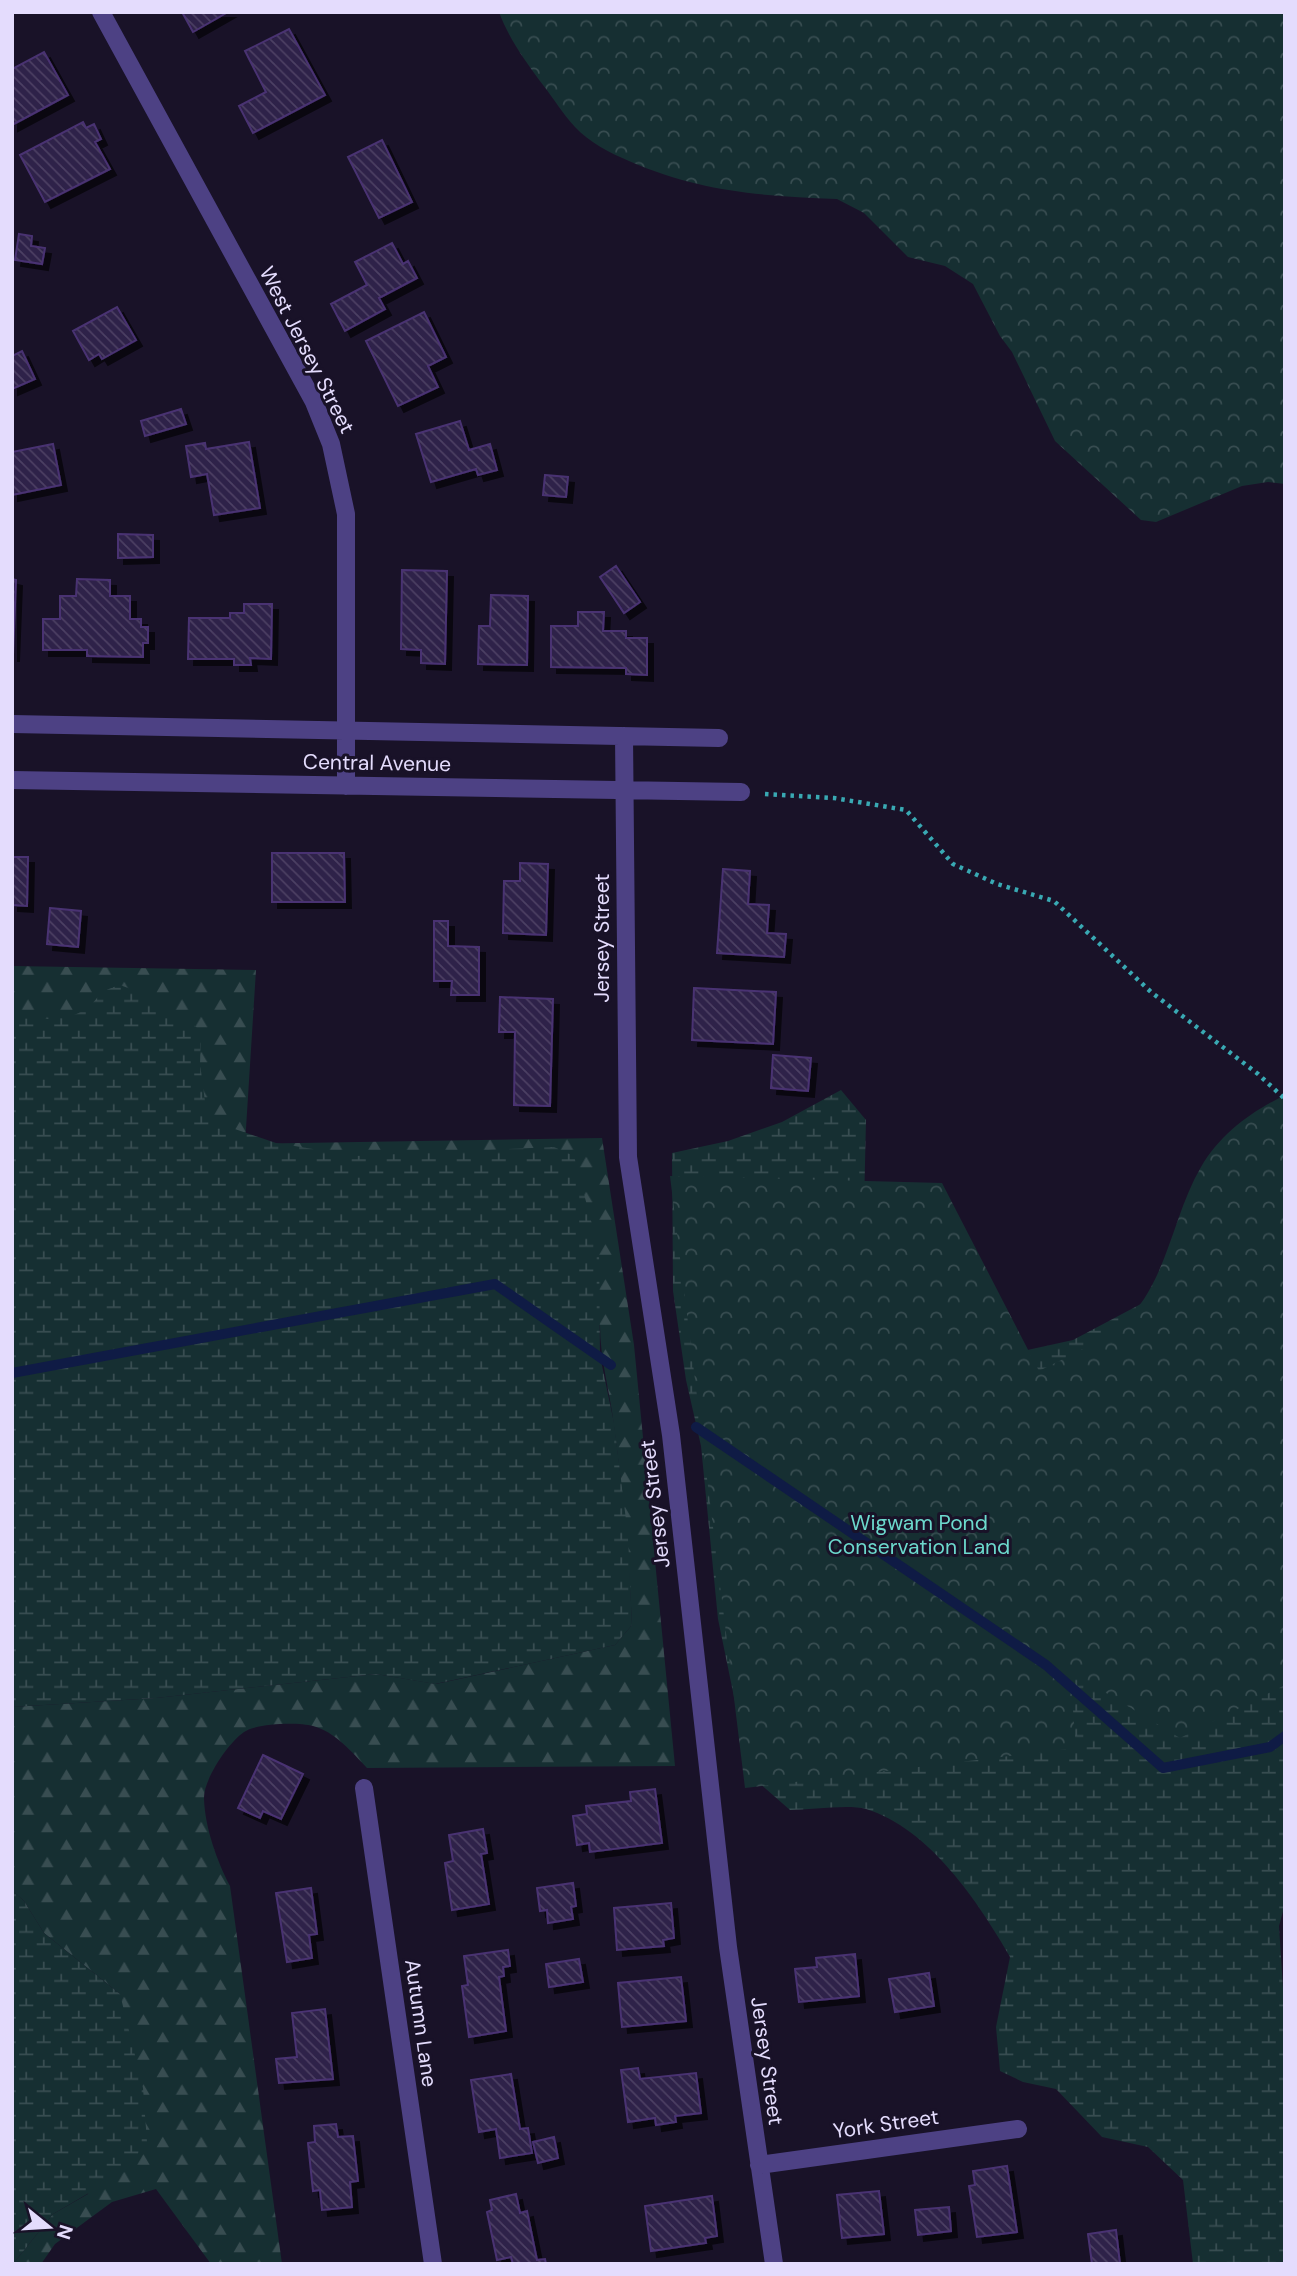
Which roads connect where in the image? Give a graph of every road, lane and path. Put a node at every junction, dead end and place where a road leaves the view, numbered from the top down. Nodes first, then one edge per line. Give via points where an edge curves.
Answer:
1 (101, 12) edge
2 (12, 724) edge
3 (346, 730) junction
4 (624, 736) junction
5 (719, 738) dead end
6 (12, 780) edge
7 (346, 786) junction
8 (624, 790) junction
9 (741, 792) joint
10 (1285, 1099) edge
11 (364, 1788) dead end
12 (1018, 2129) dead end
13 (759, 2165) junction
14 (433, 2264) edge
15 (774, 2264) edge

1 - 3 street, West Jersey Street via 314,402 331,443 346,514
2 - 3 street, Central Avenue
3 - 4 street, Central Avenue
3 - 7 street, West Jersey Street
4 - 5 street, Central Avenue
4 - 8 street, Jersey Street
6 - 7 street, Central Avenue
7 - 8 street, Central Avenue
8 - 9 street, Central Avenue
8 - 13 street, Jersey Street via 628,1157 671,1435 728,1947
9 - 10 path via 834,798 906,810 953,864 997,884 1054,901 1151,992
11 - 14 street, Autumn Lane
12 - 13 street, York Street
13 - 15 street, Jersey Street

